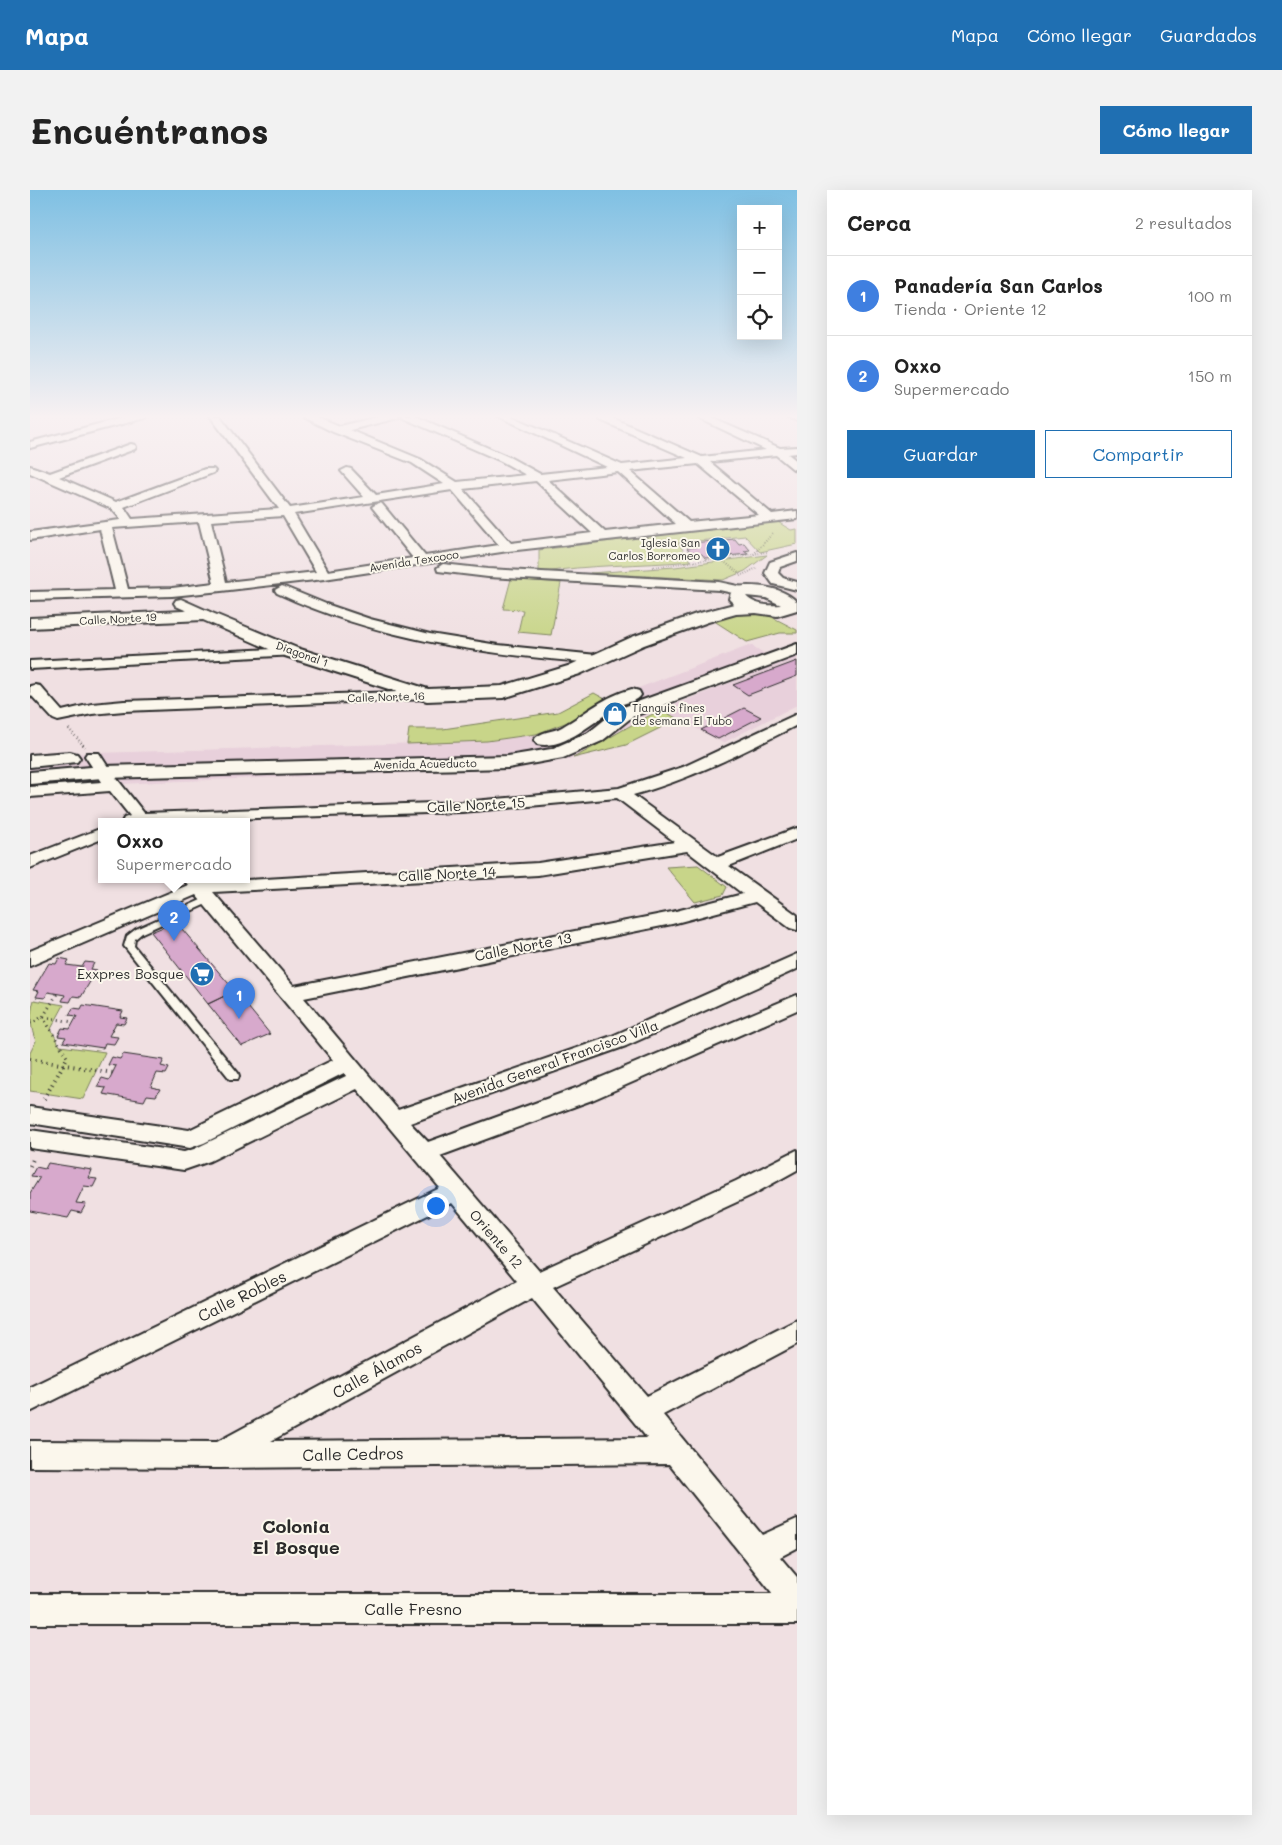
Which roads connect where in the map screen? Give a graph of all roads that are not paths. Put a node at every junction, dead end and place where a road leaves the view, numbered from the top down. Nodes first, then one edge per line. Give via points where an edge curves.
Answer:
1 (83, 492) edge
2 (153, 492) edge
3 (272, 492) edge
4 (366, 492) edge
5 (428, 492) edge
6 (460, 492) edge
7 (555, 492) edge
8 (647, 492) edge
9 (738, 492) edge
10 (376, 503) junction
11 (116, 506) junction
12 (287, 512) junction
13 (797, 515) edge
14 (770, 518) junction
15 (204, 519) junction
16 (126, 523) junction
17 (105, 525) junction
18 (686, 526) junction
19 (601, 535) junction
20 (30, 536) edge
21 (508, 546) junction
22 (797, 557) edge
23 (422, 560) junction
24 (443, 568) dead end
25 (775, 571) junction
26 (324, 575) junction
27 (700, 585) junction
28 (221, 587) junction
29 (282, 590) dead end
30 (742, 590) junction
31 (123, 594) junction
32 (794, 595) edge
33 (30, 596) edge
34 (181, 602) dead end
35 (766, 604) junction
36 (205, 614) junction
37 (702, 618) junction
38 (30, 623) edge
39 (797, 623) edge
40 (797, 638) edge
41 (797, 649) edge
42 (291, 652) junction
43 (597, 660) junction
44 (30, 665) edge
45 (32, 690) edge
46 (427, 695) junction
47 (797, 720) edge
48 (30, 761) edge
49 (104, 771) junction
50 (30, 778) edge
51 (30, 792) edge
52 (620, 793) junction
53 (136, 818) edge
54 (207, 818) edge
55 (797, 833) edge
56 (98, 835) edge
57 (692, 845) junction
58 (30, 862) edge
59 (716, 864) junction
60 (201, 889) edge
61 (756, 896) junction
62 (797, 924) edge
63 (30, 959) edge
64 (797, 961) edge
65 (289, 994) junction
66 (797, 1002) edge
67 (354, 1070) junction
68 (234, 1076) dead end
69 (32, 1116) edge
70 (394, 1120) junction
71 (30, 1139) edge
72 (424, 1153) junction
73 (797, 1159) edge
74 (455, 1191) junction
75 (535, 1284) junction
76 (797, 1332) edge
77 (30, 1400) edge
78 (643, 1412) junction
79 (675, 1451) junction
80 (30, 1454) edge
81 (219, 1456) junction
82 (797, 1533) edge
83 (759, 1552) junction
84 (797, 1600) edge
85 (30, 1609) edge
86 (797, 1609) edge

1 - 11 street
2 - 11 street
3 - 12 street
4 - 10 street
5 - 10 street
6 - 21 street
7 - 19 street
8 - 18 street
9 - 14 street
10 - 12 street
10 - 23 street
11 - 16 street via 125,516
12 - 15 street
12 - 26 street
13 - 14 street, Avenida Texcoco
14 - 18 street, Avenida Texcoco
15 - 16 street
15 - 28 street
16 - 17 street
17 - 20 street
17 - 31 street
18 - 19 street, Avenida Texcoco
19 - 21 street, Avenida Texcoco
21 - 23 street, Avenida Texcoco
22 - 25 street
23 - 26 street, Avenida Texcoco
24 - 27 street
25 - 30 street
25 - 32 street via 778,581
25 - 35 street
26 - 28 street, Avenida Texcoco
27 - 30 street
27 - 30 street
28 - 31 street, Avenida Texcoco
29 - 43 street via 336,613 423,636 541,656
30 - 35 street via 744,604
30 - 37 street, Calle Norte 16
31 - 33 street, Avenida Texcoco
32 - 35 street, Calle Norte 16 via 790,608 784,610
34 - 36 street, Diagonal 1
35 - 37 street, Calle Norte 16
35 - 39 street
36 - 38 street, Calle Norte 19
36 - 42 street, Diagonal 1
37 - 43 street, Calle Norte 16
40 - 49 street, Avenida Acueducto via 614,701 567,732 540,741 500,748
41 - 49 street, Avenida Acueducto via 625,713 595,737 556,754 508,762
42 - 44 street
42 - 46 street, Diagonal 1
43 - 46 street, Calle Norte 16 via 504,692
45 - 46 street, Calle Norte 16 via 58,716 124,706
47 - 52 street, Calle Norte 15 via 705,765
48 - 49 street, Avenida Acueducto
49 - 50 street, Avenida Acueducto
49 - 51 street, Avenida Acueducto
49 - 53 street
52 - 54 street, Calle Norte 15 via 462,807
52 - 57 street
55 - 59 street
56 - 58 street
57 - 59 street
57 - 60 street, Calle Norte 14 via 538,869
59 - 61 street
60 - 63 street, Calle Norte 14
60 - 65 street, Oriente 12
60 - 68 lane via 139,930 130,938 129,946
61 - 62 street
61 - 65 street, Calle Norte 13 via 672,918
64 - 70 street, Avenida General Francisco Villa via 619,1041
65 - 67 street, Oriente 12
66 - 72 street via 584,1094
67 - 69 street via 190,1139
67 - 70 street, Oriente 12
67 - 71 street via 202,1155 184,1161
70 - 72 street, Oriente 12
72 - 74 street, Oriente 12
73 - 75 street, Calle Álamos via 744,1188
74 - 75 street, Oriente 12
74 - 77 street, Calle Robles
75 - 78 street, Oriente 12
75 - 81 street, Calle Álamos
76 - 78 street
78 - 79 street, Oriente 12
79 - 81 street, Calle Cedros
79 - 83 street, Oriente 12
80 - 81 street, Calle Cedros
82 - 83 street
83 - 84 street, Oriente 12
85 - 86 street, Calle Fresno

